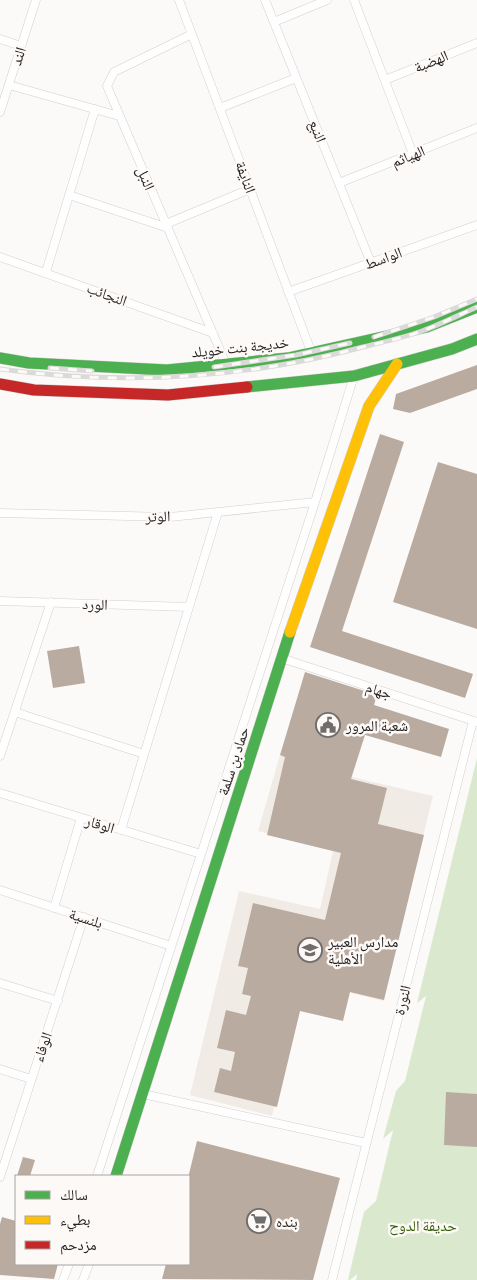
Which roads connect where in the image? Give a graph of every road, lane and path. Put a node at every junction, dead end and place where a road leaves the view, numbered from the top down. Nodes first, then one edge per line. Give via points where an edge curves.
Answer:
1 (36, 0) edge
2 (179, 0) edge
3 (265, 0) edge
4 (327, 0) edge
5 (354, 0) edge
6 (274, 22) junction
7 (192, 34) junction
8 (0, 39) edge
9 (477, 43) edge
10 (21, 46) junction
11 (296, 78) junction
12 (384, 80) junction
13 (9, 85) junction
14 (220, 108) junction
15 (95, 109) junction
16 (0, 112) edge
17 (119, 116) junction
18 (477, 128) edge
19 (412, 154) junction
20 (339, 183) junction
21 (250, 189) junction
22 (69, 195) junction
23 (477, 225) edge
24 (167, 226) junction
25 (0, 257) edge
26 (370, 263) junction
27 (46, 272) junction
28 (288, 292) junction
29 (477, 307) edge
30 (213, 333) junction
31 (477, 339) edge
32 (312, 354) junction
33 (0, 358) edge
34 (226, 364) junction
35 (397, 364) junction
36 (354, 376) junction
37 (0, 384) edge
38 (315, 502) junction
39 (218, 512) junction
40 (0, 513) edge
41 (0, 601) edge
42 (51, 602) junction
43 (189, 607) junction
44 (281, 658) junction
45 (15, 712) junction
46 (475, 721) edge
47 (144, 754) junction
48 (0, 756) edge
49 (0, 793) edge
50 (81, 818) junction
51 (121, 830) junction
52 (201, 854) junction
53 (0, 890) edge
54 (54, 908) junction
55 (84, 917) junction
56 (171, 946) junction
57 (0, 983) edge
58 (58, 1001) junction
59 (0, 1069) edge
60 (32, 1079) junction
61 (143, 1094) junction
62 (366, 1143) junction
63 (97, 1175) edge
64 (116, 1175) edge
65 (0, 1177) edge
66 (69, 1265) edge
67 (89, 1265) edge
68 (63, 1280) edge
69 (84, 1280) edge
70 (332, 1280) edge

1 - 10 street, الند
2 - 7 street, النايفة
3 - 6 street, النبع
4 - 6 street
5 - 12 street
6 - 11 street, النبع
7 - 14 street, النايفة
7 - 17 street, النبل via 114,72 107,86
8 - 10 street
9 - 12 street, الهضبة
10 - 13 street, الند
11 - 14 street
11 - 20 street, النبع
12 - 19 street
13 - 15 street
13 - 16 street, الند
14 - 21 street, النايفة
15 - 17 street
15 - 22 street
17 - 24 street, النبل
18 - 19 street, الهياثم
19 - 20 street, الهياثم
20 - 26 street, النبع
21 - 24 street
21 - 28 street, النايفة
22 - 24 street
22 - 27 street
23 - 26 street, الواسط
24 - 30 street, النبل
25 - 27 street, النجائب
26 - 28 street, الواسط
27 - 30 street, النجائب
28 - 32 street, النايفة
29 - 32 main road, خديجة بنت خويلد via 427,327
30 - 34 street, النبل
31 - 35 main road
32 - 34 main road, خديجة بنت خويلد
33 - 34 main road, خديجة بنت خويلد via 29,363 167,370
35 - 36 main road
35 - 44 main road, حماد بن سلمة via 369,406
36 - 37 main road via 168,396 34,390
36 - 38 street, حماد بن سلمة
38 - 39 street, الوتر
38 - 52 street, حماد بن سلمة
39 - 40 street, الوتر via 170,516
39 - 43 street
41 - 42 street, الورد
42 - 43 street, الورد
42 - 45 street
43 - 47 street
44 - 46 street, جهام
44 - 61 main road, حماد بن سلمة
45 - 47 street
45 - 48 street
46 - 62 street, النورة
47 - 51 street
49 - 50 street, الوقار
50 - 51 street, الوقار
50 - 54 street
51 - 52 street, الوقار
52 - 56 street, حماد بن سلمة
53 - 54 street, بلنسية
54 - 55 street, بلنسية
55 - 56 street, بلنسية
55 - 58 street, الوفاء
56 - 63 street, حماد بن سلمة
57 - 58 street
58 - 60 street, الوفاء
59 - 60 street
60 - 65 street, الوفاء
61 - 62 street
61 - 64 main road, حماد بن سلمة
62 - 70 street, النورة
66 - 68 street
67 - 69 street

